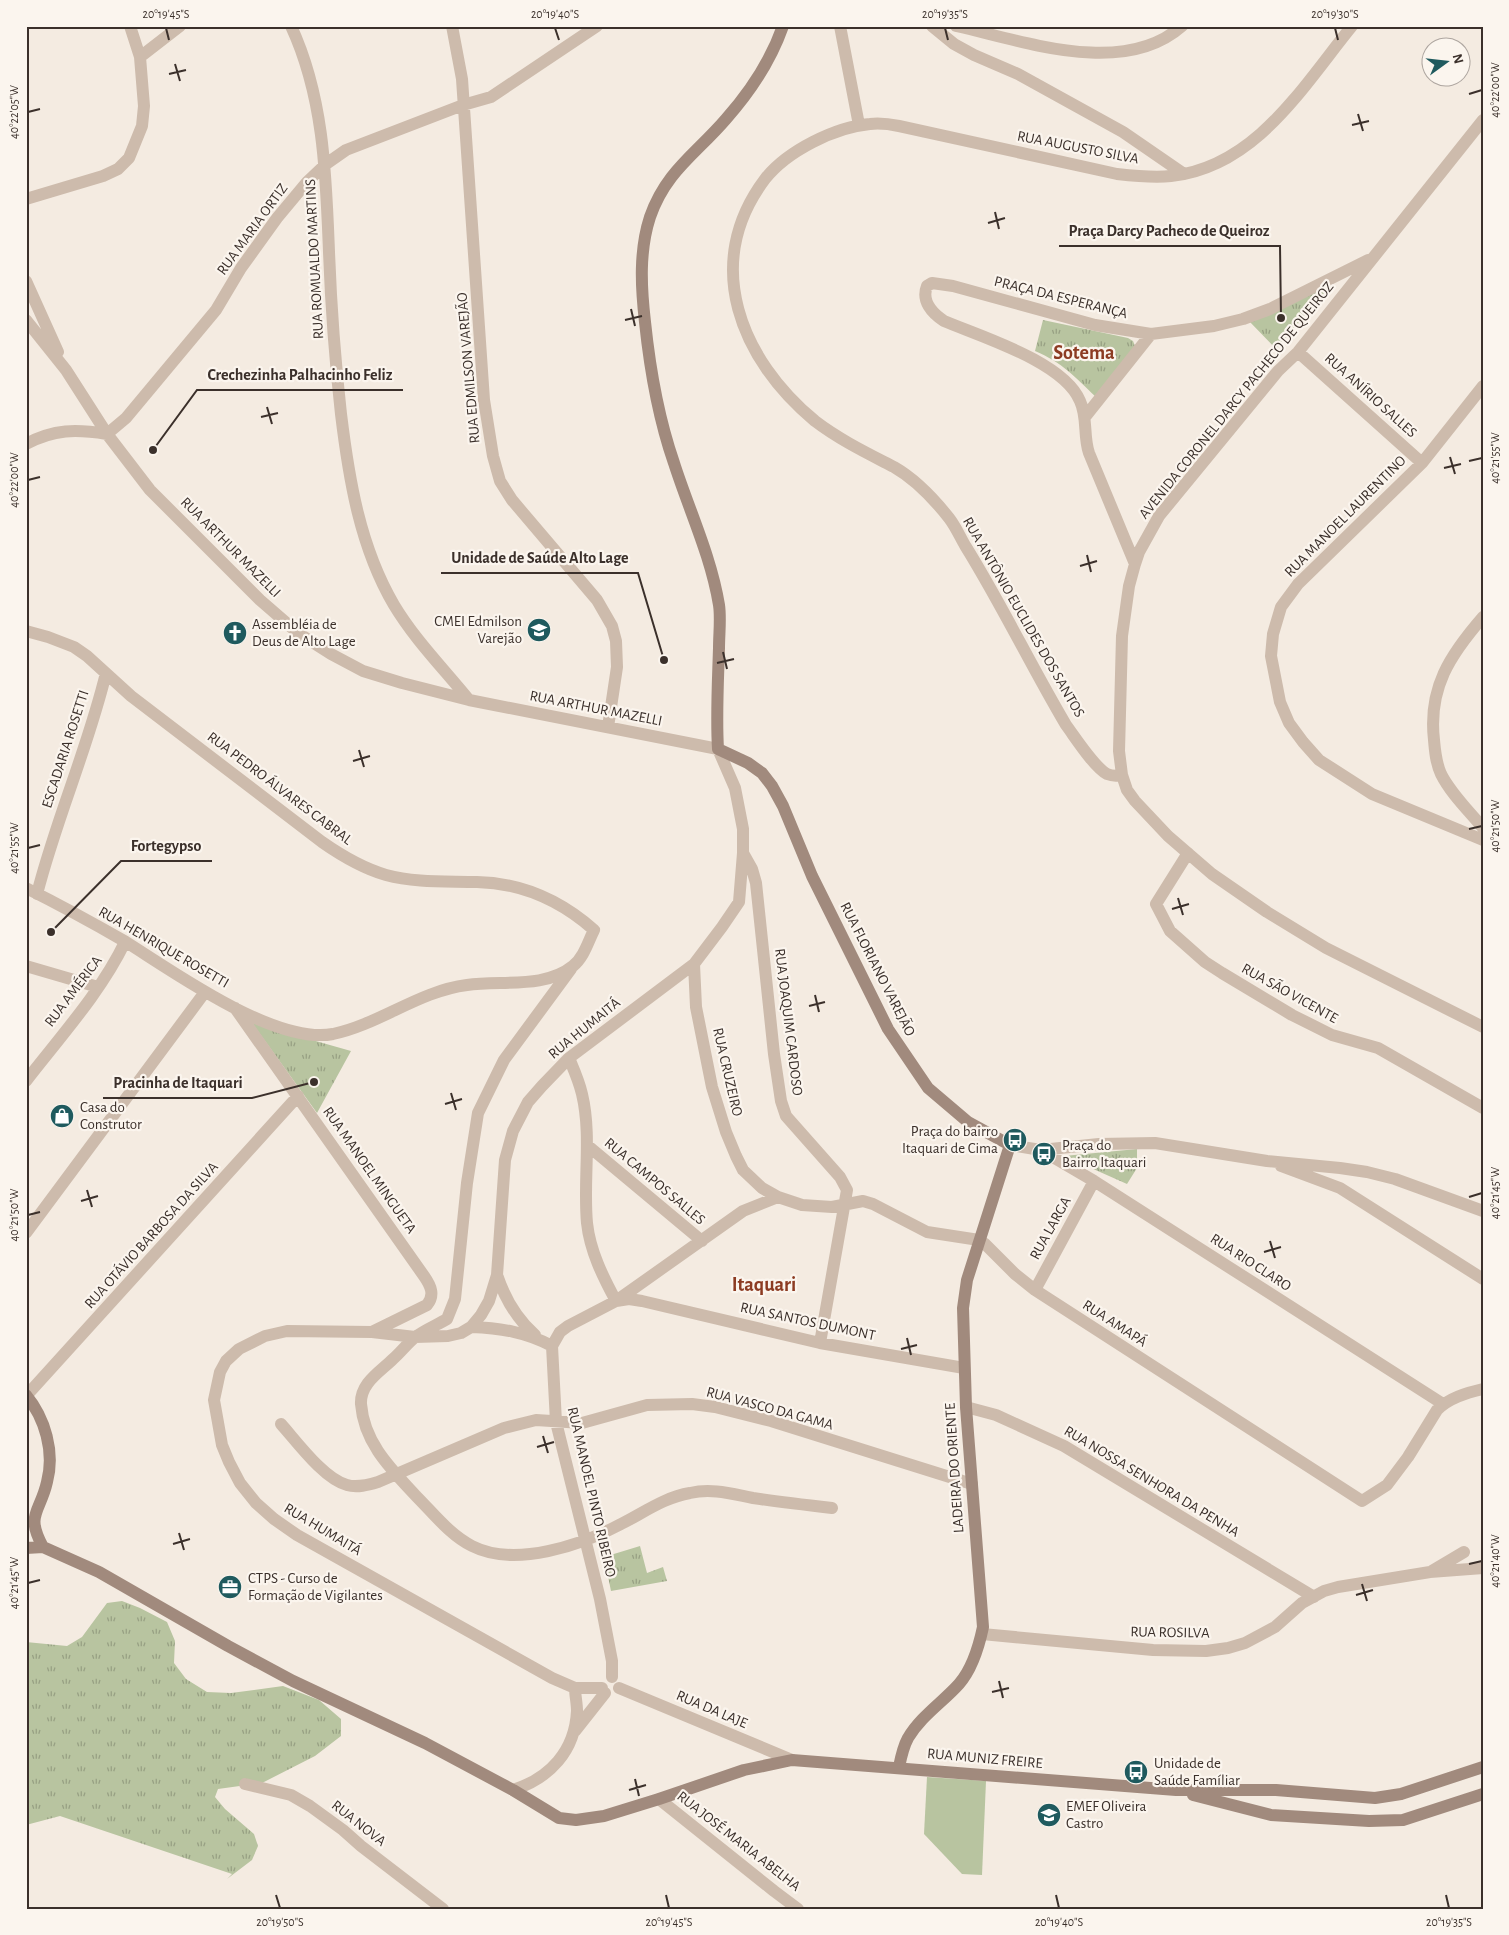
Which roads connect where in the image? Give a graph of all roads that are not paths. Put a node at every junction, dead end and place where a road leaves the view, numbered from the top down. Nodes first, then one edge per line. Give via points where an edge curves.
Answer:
1 (130, 26) edge
2 (180, 26) edge
3 (291, 26) edge
4 (452, 26) edge
5 (597, 26) edge
6 (783, 26) edge
7 (840, 26) edge
8 (932, 26) edge
9 (956, 26) edge
10 (1182, 26) edge
11 (1352, 26) edge
12 (140, 57) junction
13 (463, 105) junction
14 (1483, 120) edge
15 (859, 125) junction
16 (326, 164) junction
17 (1184, 174) junction
18 (26, 198) edge
19 (1371, 259) junction
20 (26, 281) edge
21 (26, 320) edge
22 (1151, 334) junction
23 (1298, 352) junction
24 (66, 370) junction
25 (1483, 386) edge
26 (1085, 417) junction
27 (107, 434) junction
28 (26, 444) edge
29 (1422, 463) junction
30 (1135, 564) junction
31 (1483, 617) edge
32 (26, 631) edge
33 (106, 673) junction
34 (469, 700) junction
35 (608, 727) junction
36 (718, 749) junction
37 (1122, 775) junction
38 (1483, 828) edge
39 (1483, 840) edge
40 (743, 853) junction
41 (1188, 853) junction
42 (32, 891) edge
43 (125, 942) junction
44 (694, 964) junction
45 (574, 965) junction
46 (26, 966) edge
47 (98, 987) junction
48 (204, 992) junction
49 (233, 1006) junction
50 (1483, 1027) edge
51 (569, 1058) junction
52 (26, 1080) edge
53 (298, 1096) junction
54 (1483, 1108) edge
55 (587, 1145) junction
56 (1010, 1145) junction
57 (1041, 1150) junction
58 (1267, 1161) junction
59 (1094, 1181) junction
60 (778, 1197) junction
61 (844, 1204) junction
62 (1483, 1210) edge
63 (26, 1233) edge
64 (978, 1240) junction
65 (702, 1241) junction
66 (496, 1275) junction
67 (1483, 1279) edge
68 (1035, 1290) junction
69 (616, 1302) junction
70 (471, 1328) junction
71 (372, 1332) junction
72 (415, 1337) junction
73 (538, 1338) junction
74 (820, 1343) junction
75 (552, 1346) junction
76 (964, 1368) junction
77 (1483, 1389) edge
78 (26, 1395) edge
79 (1443, 1404) junction
80 (966, 1407) junction
81 (556, 1422) junction
82 (281, 1424) dead end
83 (396, 1474) junction
84 (972, 1484) junction
85 (832, 1508) dead end
86 (31, 1514) edge
87 (584, 1541) junction
88 (43, 1547) junction
89 (26, 1548) edge
90 (1464, 1552) dead end
91 (1483, 1568) edge
92 (1430, 1572) junction
93 (1314, 1597) junction
94 (982, 1634) junction
95 (616, 1683) junction
96 (574, 1688) junction
97 (604, 1690) junction
98 (574, 1733) junction
99 (792, 1760) junction
100 (899, 1767) junction
101 (1483, 1767) edge
102 (245, 1784) dead end
103 (513, 1790) junction
104 (1176, 1790) junction
105 (1483, 1794) edge
106 (659, 1800) junction
107 (443, 1909) edge
108 (798, 1909) edge

1 - 12 street
2 - 12 street
3 - 16 street, RUA ROMUALDO MARTINS via 314,91
4 - 13 street, RUA EDMILSON VAREJÃO
5 - 13 street, RUA MARIA ORTIZ via 502,91
6 - 36 street via 748,92 726,120 679,166 663,190 651,216 643,247 643,311 659,414 703,544 719,606
7 - 15 street
8 - 17 street via 960,48 1018,74 1123,132
9 - 10 street via 1074,53 1102,53 1148,46 1162,41
11 - 17 street, RUA AUGUSTO SILVA via 1280,116 1251,143 1216,164
12 - 18 street via 144,106 142,126 129,158 118,169 103,176
13 - 16 street, RUA MARIA ORTIZ via 346,150
13 - 35 street, RUA EDMILSON VAREJÃO via 484,400 493,456 500,481 512,500 597,600 612,626 617,667
14 - 19 street, AVENIDA CORONEL DARCY PACHECO DE QUEIROZ
15 - 17 street, RUA AUGUSTO SILVA via 899,126 1117,174 1153,177
15 - 37 street, RUA ANTÔNIO EUCLIDES DOS SANTOS via 802,148 782,162 754,195 737,242 732,269 742,324 768,369 815,421 868,455 896,468 934,499 983,573 1066,725 1103,772
16 - 27 street, RUA MARIA ORTIZ via 306,182 277,218 216,310 126,418
16 - 34 street, RUA ROMUALDO MARTINS via 332,326 339,397 350,474 365,541 409,628
19 - 22 street via 1270,309 1214,326
19 - 23 street, AVENIDA CORONEL DARCY PACHECO DE QUEIROZ
20 - 24 street
21 - 24 street, RUA ARTHUR MAZELLI
22 - 26 street
22 - 26 street, PRAÇA DA ESPERANÇA via 1079,321 953,286 932,283 927,286 925,295 932,313 1048,367 1072,388
23 - 29 street, RUA ANÍRIO SALLES
23 - 30 street, AVENIDA CORONEL DARCY PACHECO DE QUEIROZ via 1278,371 1159,516
24 - 27 street, RUA ARTHUR MAZELLI
25 - 29 street, RUA MANOEL LAURENTINO
26 - 30 street via 1087,447
27 - 28 street via 66,431 38,437
27 - 34 street, RUA ARTHUR MAZELLI via 150,490 260,600 298,633 363,671
29 - 39 street, RUA MANOEL LAURENTINO via 1298,584 1281,607 1271,656 1280,702 1289,723 1318,760 1372,794
30 - 37 street, AVENIDA CORONEL DARCY PACHECO DE QUEIROZ via 1120,663 1119,751
31 - 38 street via 1458,647 1445,670 1432,712 1435,755 1441,773 1449,788
32 - 33 street, RUA PEDRO ÁLVARES CABRAL via 74,647
33 - 42 street, ESCADARIA ROSETTI via 66,801
33 - 45 street, RUA PEDRO ÁLVARES CABRAL via 130,696 346,858 387,875 522,888 578,916 594,930 584,953
34 - 35 street, RUA ARTHUR MAZELLI
35 - 36 street, RUA ARTHUR MAZELLI
36 - 40 street, RUA HUMAITÁ via 740,808
36 - 56 street, RUA FLORIANO VAREJÃO via 748,763 772,786 812,876 888,1029 928,1088 968,1122
37 - 41 street, AVENIDA CORONEL DARCY PACHECO DE QUEIROZ via 1134,801
40 - 44 street, RUA HUMAITÁ via 739,902
40 - 61 street, RUA JOAQUIM CARDOSO via 756,883 781,1100 786,1116 845,1183
41 - 50 street, AVENIDA CORONEL DARCY PACHECO DE QUEIROZ via 1237,892 1326,948
41 - 54 street, RUA SÃO VICENTE via 1156,904 1170,931 1205,962 1292,1015 1332,1035 1378,1048
42 - 43 street, RUA HENRIQUE ROSETTI
43 - 47 street, RUA AMÉRICA
43 - 48 street, RUA HENRIQUE ROSETTI
44 - 51 street, RUA HUMAITÁ
44 - 60 street, RUA CRUZEIRO via 694,992 700,1025 712,1087 726,1132 743,1170 762,1188
45 - 49 street, RUA HENRIQUE ROSETTI via 562,973 534,980 453,987 375,1020 317,1036 277,1027
45 - 72 street via 504,1060 478,1113 455,1299 447,1320
46 - 47 street
47 - 52 street, RUA AMÉRICA
48 - 49 street, RUA HENRIQUE ROSETTI
48 - 63 street
49 - 53 street, RUA MANOEL MINGUETA
51 - 55 street via 582,1095
51 - 66 street, RUA HUMAITÁ via 528,1102 513,1131 506,1160
53 - 71 street, RUA MANOEL MINGUETA via 432,1290 428,1305
53 - 78 street, RUA OTÁVIO BARBOSA DA SILVA
55 - 65 street, RUA CAMPOS SALLES
55 - 69 street via 586,1208 590,1240
56 - 57 street, RUA FLORIANO VAREJÃO
56 - 64 street, LADEIRA DO ORIENTE
57 - 58 street, RUA FLORIANO VAREJÃO via 1155,1143
57 - 59 street, RUA RIO CLARO
58 - 62 street via 1366,1172
58 - 67 street via 1340,1188
59 - 68 street, RUA LARGA
59 - 79 street, RUA RIO CLARO
60 - 61 street, RUA CRUZEIRO via 802,1205 832,1207
60 - 65 street via 743,1211
61 - 64 street via 862,1201 927,1232
61 - 74 street
64 - 68 street, RUA AMAPÁ
64 - 76 street, LADEIRA DO ORIENTE via 963,1308
65 - 69 street
66 - 70 street, RUA HUMAITÁ via 489,1301
66 - 73 street via 512,1310
68 - 79 street, RUA AMAPÁ via 1362,1501 1387,1485
69 - 74 street, RUA SANTOS DUMONT via 642,1300
69 - 75 street via 568,1326
70 - 72 street, RUA HUMAITÁ via 448,1336
70 - 73 street via 505,1330
71 - 72 street, RUA HUMAITÁ
71 - 96 street, RUA HUMAITÁ via 287,1331 250,1342 226,1361 216,1383 215,1409 222,1445 240,1483 274,1519 297,1535
72 - 83 street via 375,1374 361,1399 362,1413 373,1444
73 - 75 street
74 - 76 street, RUA SANTOS DUMONT
75 - 81 street, RUA MANOEL PINTO RIBEIRO
76 - 80 street, LADEIRA DO ORIENTE
77 - 79 street
78 - 86 street via 41,1417 47,1435 50,1465 47,1482
80 - 84 street, LADEIRA DO ORIENTE
80 - 93 street, RUA NOSSA SENHORA DA PENHA via 996,1415 1064,1446
81 - 83 street, RUA VASCO DA GAMA via 536,1420 504,1428
81 - 84 street, RUA VASCO DA GAMA via 582,1423 647,1405 714,1407 771,1421
81 - 87 street, RUA MANOEL PINTO RIBEIRO
82 - 83 street, RUA VASCO DA GAMA via 328,1476 338,1482 359,1487
83 - 87 street via 448,1529 474,1547 523,1555
84 - 94 street, LADEIRA DO ORIENTE
85 - 87 street via 731,1493 688,1493 640,1512
86 - 88 street
87 - 95 street, RUA MANOEL PINTO RIBEIRO via 600,1599
88 - 89 street
88 - 103 street via 99,1572 293,1681 398,1729
90 - 92 street
91 - 92 street, RUA ROSILVA
92 - 93 street, RUA ROSILVA via 1338,1587
93 - 94 street, RUA ROSILVA via 1261,1635 1228,1648 1206,1651 1153,1650
94 - 100 street, LADEIRA DO ORIENTE via 974,1658 960,1683 908,1737
95 - 97 street via 614,1694
95 - 99 street, RUA DA LAJE
96 - 97 street
96 - 98 street via 577,1710
97 - 98 street
98 - 103 street via 564,1754 550,1771 531,1784
99 - 100 street, RUA MUNIZ FREIRE
99 - 106 street, RUA MUNIZ FREIRE via 744,1770
100 - 104 street, RUA MUNIZ FREIRE
101 - 104 street, RUA MUNIZ FREIRE via 1401,1794 1375,1798 1276,1790
102 - 107 street, RUA NOVA via 291,1795 310,1806
103 - 106 street, RUA MUNIZ FREIRE via 553,1815 567,1819 604,1816
104 - 105 street, RUA MUNIZ FREIRE via 1271,1815 1369,1821 1403,1820
106 - 108 street, RUA JOSÉ MARIA ABELHA

